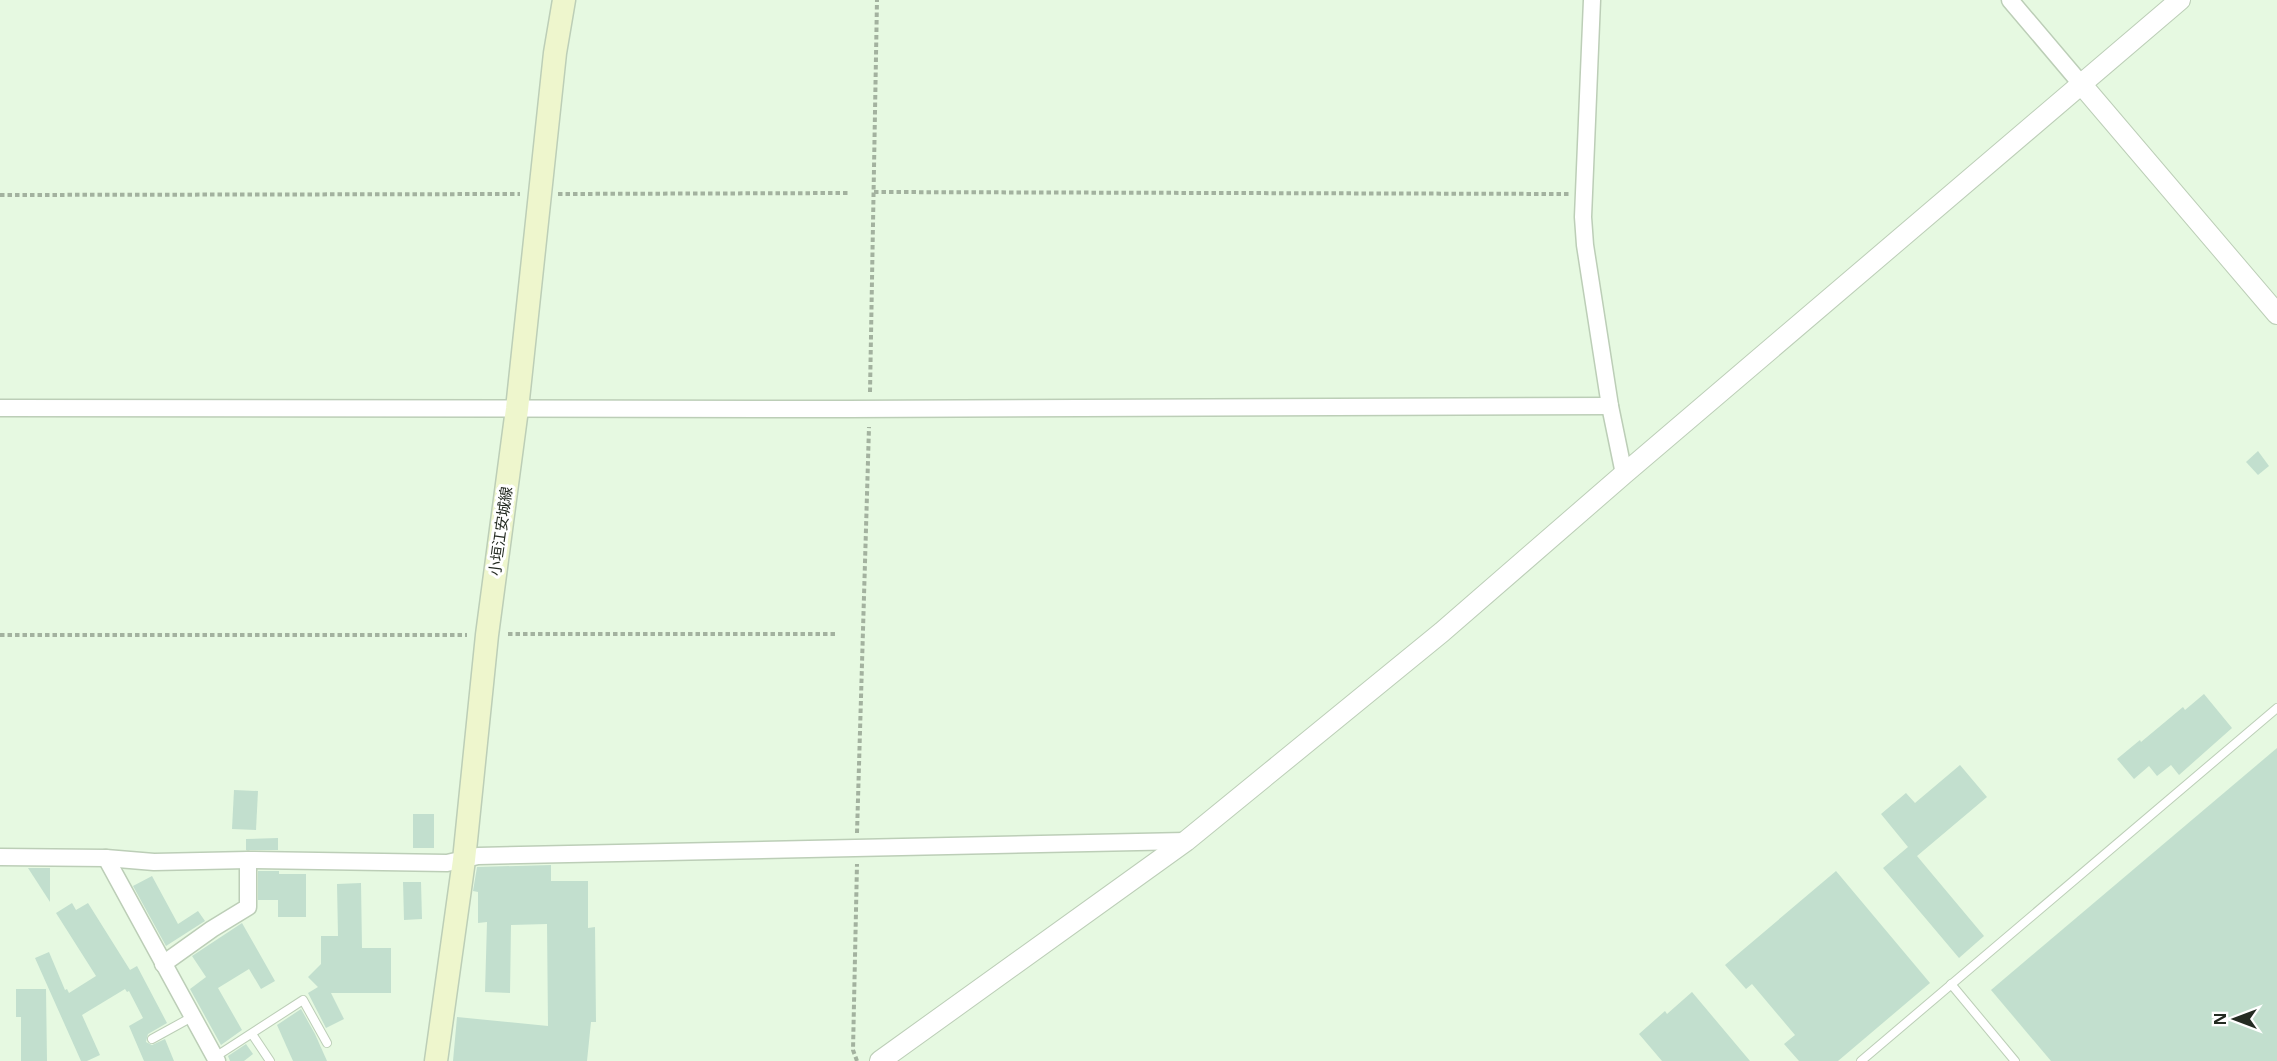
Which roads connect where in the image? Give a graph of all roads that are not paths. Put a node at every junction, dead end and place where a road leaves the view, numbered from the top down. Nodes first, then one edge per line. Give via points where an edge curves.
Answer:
1 (564, 0) edge
2 (1592, 0) edge
3 (2010, 0) edge
4 (2180, 0) edge
5 (2082, 85) junction
6 (2277, 314) edge
7 (1610, 406) junction
8 (0, 408) edge
9 (517, 409) junction
10 (1624, 474) junction
11 (2277, 708) edge
12 (1186, 841) junction
13 (0, 857) edge
14 (106, 858) junction
15 (248, 860) junction
16 (464, 860) junction
17 (163, 964) junction
18 (1951, 984) junction
19 (192, 1017) junction
20 (252, 1034) junction
21 (152, 1039) dead end
22 (327, 1043) dead end
23 (216, 1059) edge
24 (270, 1061) edge
25 (436, 1061) edge
26 (880, 1061) edge
27 (1861, 1061) edge
28 (2015, 1061) edge

1 - 9 main road, 小垣江安城線
2 - 7 street via 1585,244
3 - 5 street
4 - 5 street
5 - 6 street
5 - 10 street
7 - 9 street
7 - 10 street
8 - 9 street
9 - 16 main road, 小垣江安城線 via 487,634
10 - 12 street via 1442,632
11 - 18 lane
12 - 16 street via 478,856
12 - 26 street
13 - 14 street
14 - 15 street via 154,862
14 - 17 street
15 - 16 street
15 - 17 street via 248,907
16 - 25 main road, 小垣江安城線
17 - 19 street
18 - 27 lane
18 - 28 lane
19 - 21 lane
19 - 23 street
20 - 22 lane via 303,1000
20 - 23 lane
20 - 24 lane

